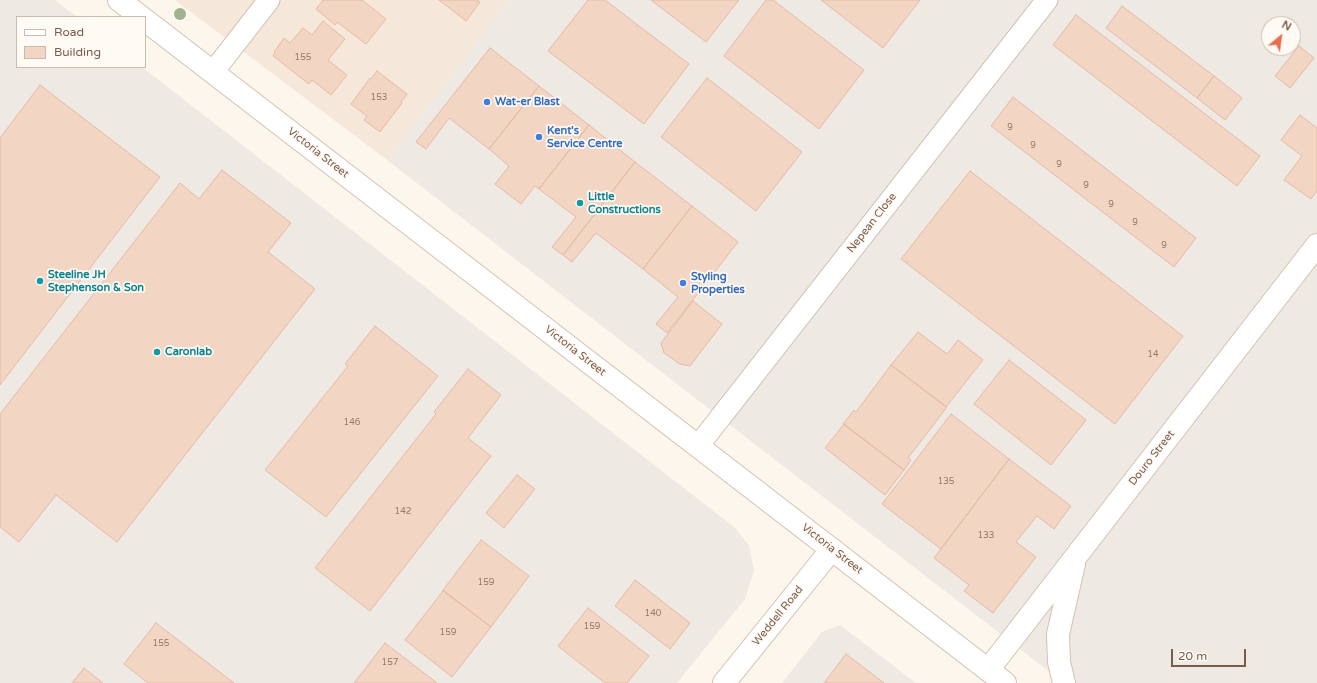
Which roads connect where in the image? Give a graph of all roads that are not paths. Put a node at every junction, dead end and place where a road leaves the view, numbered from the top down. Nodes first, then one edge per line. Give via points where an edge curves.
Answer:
1 (119, 0) edge
2 (269, 0) edge
3 (1047, 0) edge
4 (140, 16) edge
5 (146, 21) edge
6 (213, 72) junction
7 (1317, 245) edge
8 (698, 446) junction
9 (832, 549) junction
10 (1076, 557) junction
11 (996, 677) edge
12 (724, 683) edge
13 (1064, 683) edge

1 - 4 street
2 - 6 street
3 - 8 street, Nepean Close
5 - 6 street, Victoria Street
6 - 8 street, Victoria Street
7 - 10 street, Douro Street
8 - 9 street, Victoria Street
9 - 11 street, Victoria Street
9 - 12 street, Weddell Road
10 - 11 street, Douro Street
10 - 13 street via 1058,634 1059,662

